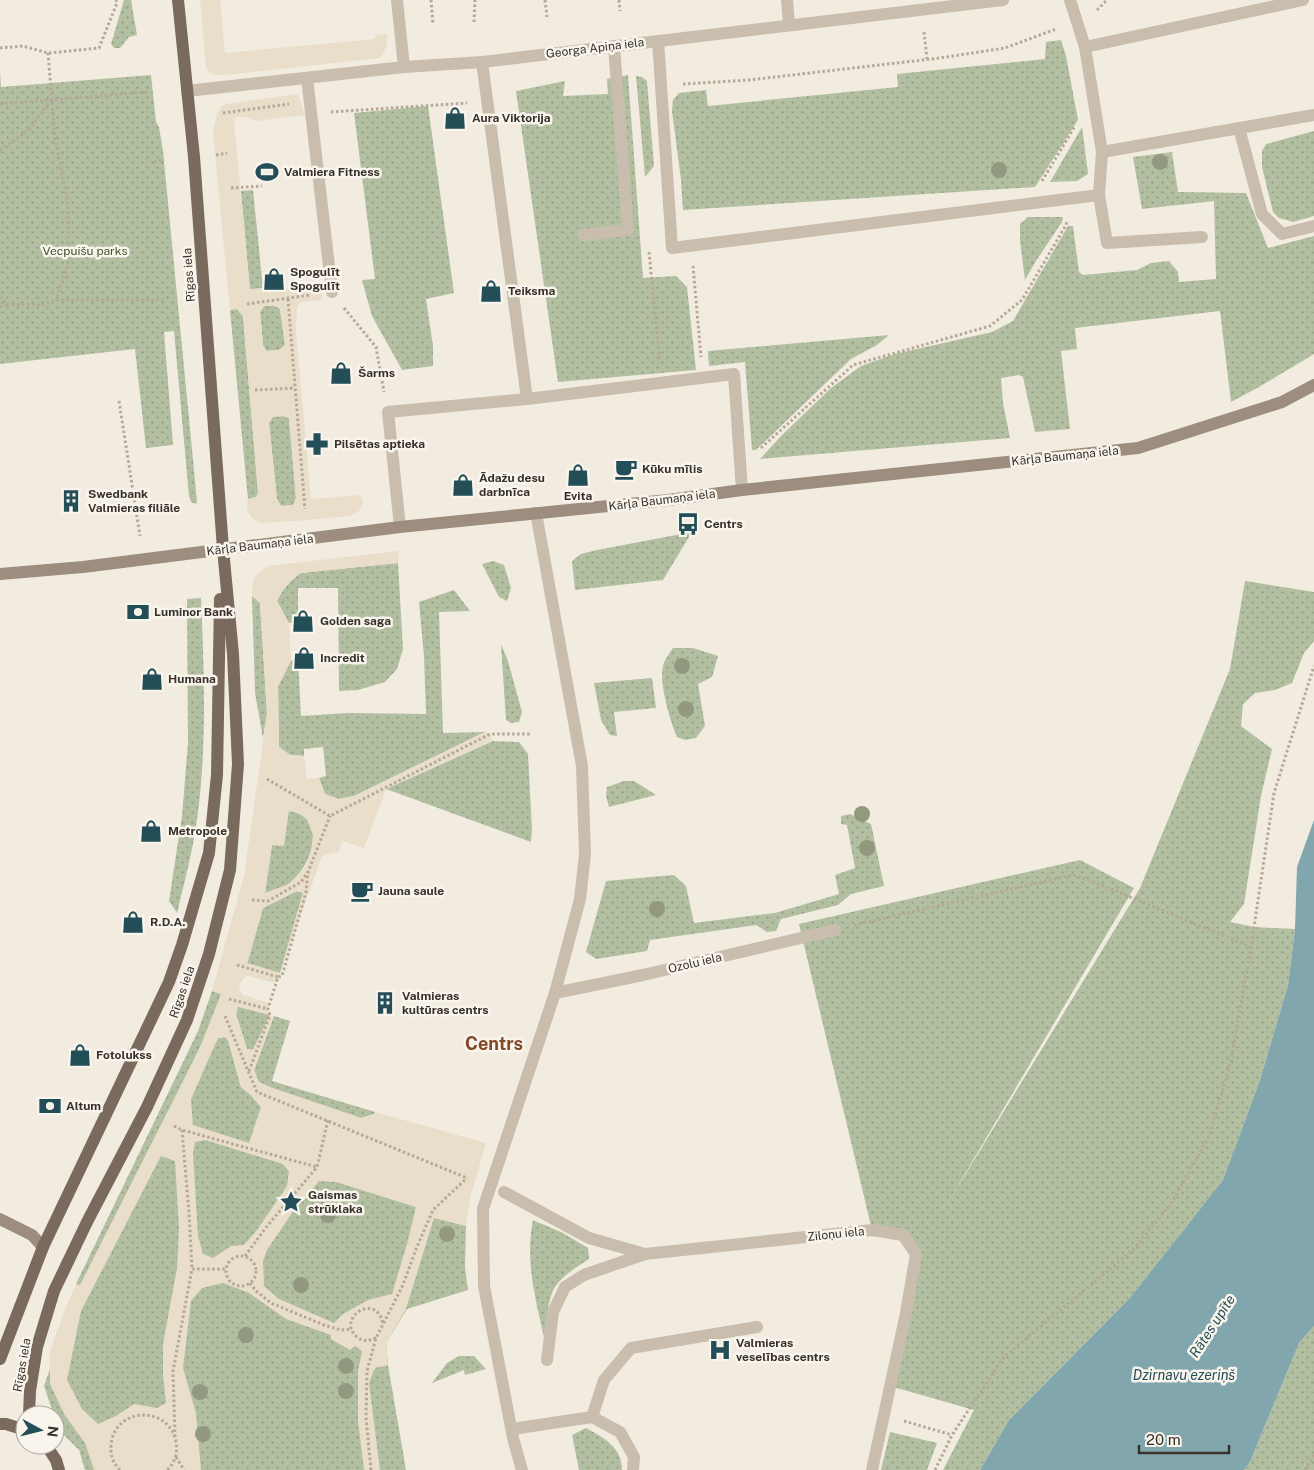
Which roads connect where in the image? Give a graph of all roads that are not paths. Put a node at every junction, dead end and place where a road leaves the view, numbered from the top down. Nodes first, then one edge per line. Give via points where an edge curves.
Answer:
1 (178, 0) edge
2 (397, 0) edge
3 (787, 0) edge
4 (1002, 0) edge
5 (1070, 0) edge
6 (1303, 0) edge
7 (789, 24) junction
8 (658, 40) junction
9 (614, 46) junction
10 (1085, 47) junction
11 (482, 62) junction
12 (404, 67) junction
13 (307, 78) junction
14 (188, 92) junction
15 (1314, 115) edge
16 (1239, 128) junction
17 (1102, 152) junction
18 (1099, 195) junction
19 (1314, 226) edge
20 (583, 235) dead end
21 (1202, 237) dead end
22 (332, 292) road end
23 (1314, 385) edge
24 (527, 399) junction
25 (742, 490) junction
26 (536, 513) junction
27 (400, 527) junction
28 (222, 549) junction
29 (0, 574) edge
30 (835, 930) road end
31 (555, 992) junction
32 (504, 1192) dead end
33 (6, 1222) edge
34 (42, 1247) junction
35 (645, 1254) junction
36 (757, 1327) dead end
37 (0, 1359) edge
38 (547, 1360) dead end
39 (29, 1405) edge
40 (592, 1417) junction
41 (0, 1424) edge
42 (15, 1427) edge
43 (512, 1429) junction
44 (53, 1455) edge
45 (59, 1470) edge
46 (522, 1470) edge
47 (633, 1470) edge
48 (872, 1470) edge

1 - 14 main road, Rīgas iela
2 - 12 street
3 - 7 street
4 - 7 street, Georga Apiņa iela
5 - 10 street
6 - 10 street
7 - 8 street, Georga Apiņa iela
8 - 9 street, Georga Apiņa iela
8 - 18 street via 672,248
9 - 11 street, Georga Apiņa iela
9 - 20 street via 628,230
10 - 17 street
11 - 12 street, Georga Apiņa iela
11 - 24 street
12 - 13 street, Georga Apiņa iela
13 - 14 street, Georga Apiņa iela
13 - 22 street
14 - 28 main road, Rīgas iela
15 - 16 street
16 - 17 street
16 - 19 street via 1262,214 1282,234
17 - 18 street
18 - 21 street via 1107,243
23 - 25 street, Kārļa Baumaņa iela via 1282,402 1138,448
24 - 25 street via 734,374
24 - 27 street via 388,412
25 - 26 street, Kārļa Baumaņa iela
26 - 27 street, Kārļa Baumaņa iela
26 - 31 street via 582,766 585,854 580,898
27 - 28 street, Kārļa Baumaņa iela
28 - 29 street, Kārļa Baumaņa iela
28 - 34 main road, Rīgas iela via 217,774 209,853 169,982
28 - 39 main road, Rīgas iela via 233,654 238,764 230,870 207,960 187,1020 147,1108 54,1291 37,1347
30 - 31 street, Ozolu iela
31 - 43 street via 483,1210 484,1286
32 - 35 street, Ziloņu iela via 589,1238
33 - 34 street via 32,1235
34 - 37 main road, Rīgas iela
35 - 38 street, Ziloņu iela via 584,1275 565,1287 553,1312
35 - 48 street, Ziloņu iela via 872,1230 903,1235 916,1254
36 - 40 street via 631,1348 604,1380
40 - 43 street
40 - 47 street via 620,1432 634,1457
41 - 42 main road
43 - 46 street
44 - 45 main road

